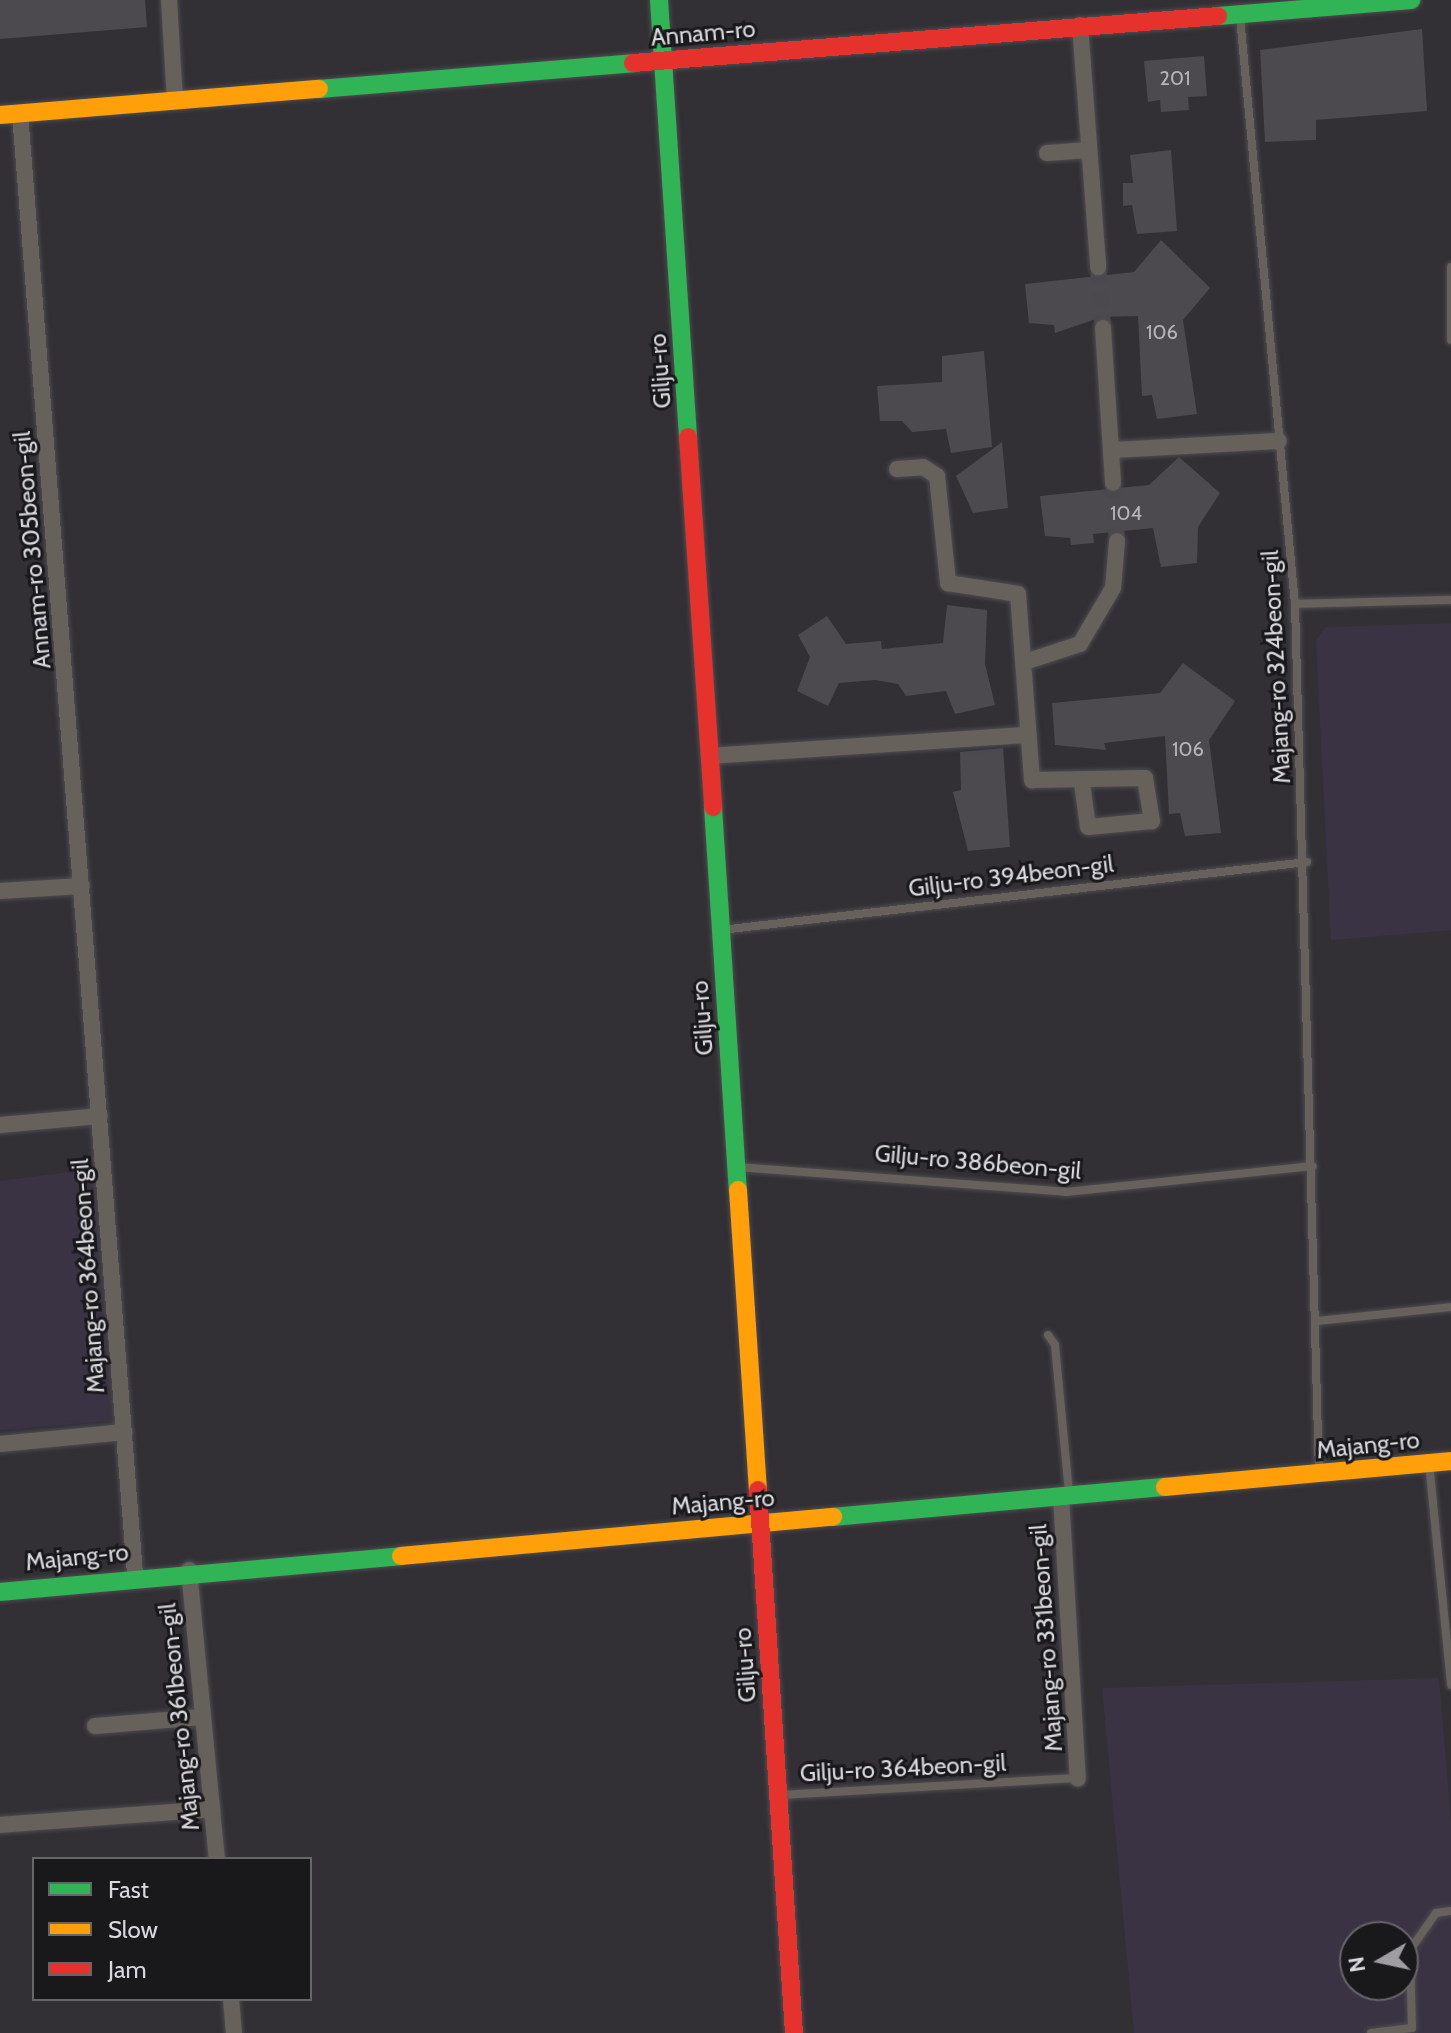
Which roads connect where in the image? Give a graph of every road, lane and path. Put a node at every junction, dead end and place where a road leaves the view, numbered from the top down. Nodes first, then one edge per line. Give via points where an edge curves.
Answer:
1 (169, 0) edge
2 (659, 0) edge
3 (1411, 0) edge
4 (1366, 2) edge
5 (1240, 13) junction
6 (1080, 25) junction
7 (663, 60) junction
8 (175, 101) junction
9 (20, 113) junction
10 (0, 115) edge
11 (1089, 150) junction
12 (1047, 153) dead end
13 (1098, 267) tunnel mouth
14 (1451, 267) edge
15 (1103, 328) tunnel mouth
16 (1451, 340) edge
17 (1279, 441) junction
18 (1112, 450) junction
19 (897, 469) dead end
20 (1113, 483) tunnel mouth
21 (1117, 541) tunnel mouth
22 (1451, 600) edge
23 (1295, 604) junction
24 (1028, 661) junction
25 (1028, 735) junction
26 (709, 756) junction
27 (1082, 783) junction
28 (1307, 862) junction
29 (82, 886) junction
30 (0, 891) edge
31 (720, 930) junction
32 (100, 1116) junction
33 (0, 1125) edge
34 (1313, 1166) junction
35 (736, 1167) junction
36 (1451, 1307) edge
37 (1316, 1321) junction
38 (1048, 1335) dead end
39 (124, 1432) junction
40 (0, 1444) edge
41 (1451, 1461) edge
42 (1429, 1463) junction
43 (1319, 1474) junction
44 (1065, 1496) junction
45 (759, 1523) junction
46 (189, 1570) junction
47 (135, 1575) junction
48 (0, 1592) edge
49 (1451, 1685) edge
50 (203, 1717) junction
51 (95, 1726) dead end
52 (1078, 1778) joint
53 (778, 1795) junction
54 (212, 1809) junction
55 (0, 1825) edge
56 (217, 1857) edge
57 (1451, 1911) edge
58 (231, 2001) edge
59 (234, 2033) edge
60 (794, 2033) edge
61 (1371, 2033) edge

1 - 8 street
2 - 7 main road, Gilju-ro
3 - 4 main road, Annam-ro
4 - 5 main road, Annam-ro
5 - 6 main road, Annam-ro
5 - 17 lane, Majang-ro 324beon-gil
6 - 7 main road, Annam-ro
6 - 11 street
7 - 8 main road, Annam-ro
7 - 26 main road, Gilju-ro
8 - 9 main road, Annam-ro
9 - 10 main road, Annam-ro
9 - 29 street, Annam-ro 305beon-gil
11 - 12 street
11 - 13 street
14 - 16 lane
15 - 18 street
17 - 18 street
17 - 23 lane, Majang-ro 324beon-gil
18 - 20 street
19 - 24 street via 923,467 937,476 948,583 1018,594
21 - 24 street via 1113,588 1080,644
22 - 23 lane
23 - 28 lane, Majang-ro 324beon-gil
24 - 25 street
25 - 26 street
25 - 27 street via 1032,780
26 - 31 main road, Gilju-ro
27 - 27 street via 1145,778 1152,821 1088,827
28 - 31 lane, Gilju-ro 394beon-gil
28 - 34 lane, Majang-ro 324beon-gil
29 - 30 street
29 - 32 street, Majang-ro 364beon-gil
31 - 35 main road, Gilju-ro
32 - 33 street
32 - 39 street, Majang-ro 364beon-gil
34 - 35 lane, Gilju-ro 386beon-gil via 1066,1192
34 - 37 lane, Majang-ro 324beon-gil
35 - 45 main road, Gilju-ro
36 - 37 lane
37 - 43 lane, Majang-ro 324beon-gil
38 - 44 lane via 1055,1345
39 - 40 street
39 - 47 street, Majang-ro 364beon-gil
41 - 42 main road, Majang-ro
42 - 43 main road, Majang-ro
42 - 49 lane
43 - 44 main road, Majang-ro
44 - 45 main road, Majang-ro
44 - 52 street, Majang-ro 331beon-gil
45 - 46 main road, Majang-ro
45 - 53 main road, Gilju-ro
46 - 47 main road, Majang-ro
46 - 50 street, Majang-ro 361beon-gil
47 - 48 main road, Majang-ro
50 - 51 street
50 - 54 street, Majang-ro 361beon-gil
52 - 53 lane, Gilju-ro 364beon-gil
53 - 60 main road, Gilju-ro
54 - 55 street
54 - 56 street, Majang-ro 361beon-gil
57 - 61 lane via 1436,1913 1410,1950 1412,2028
58 - 59 street

